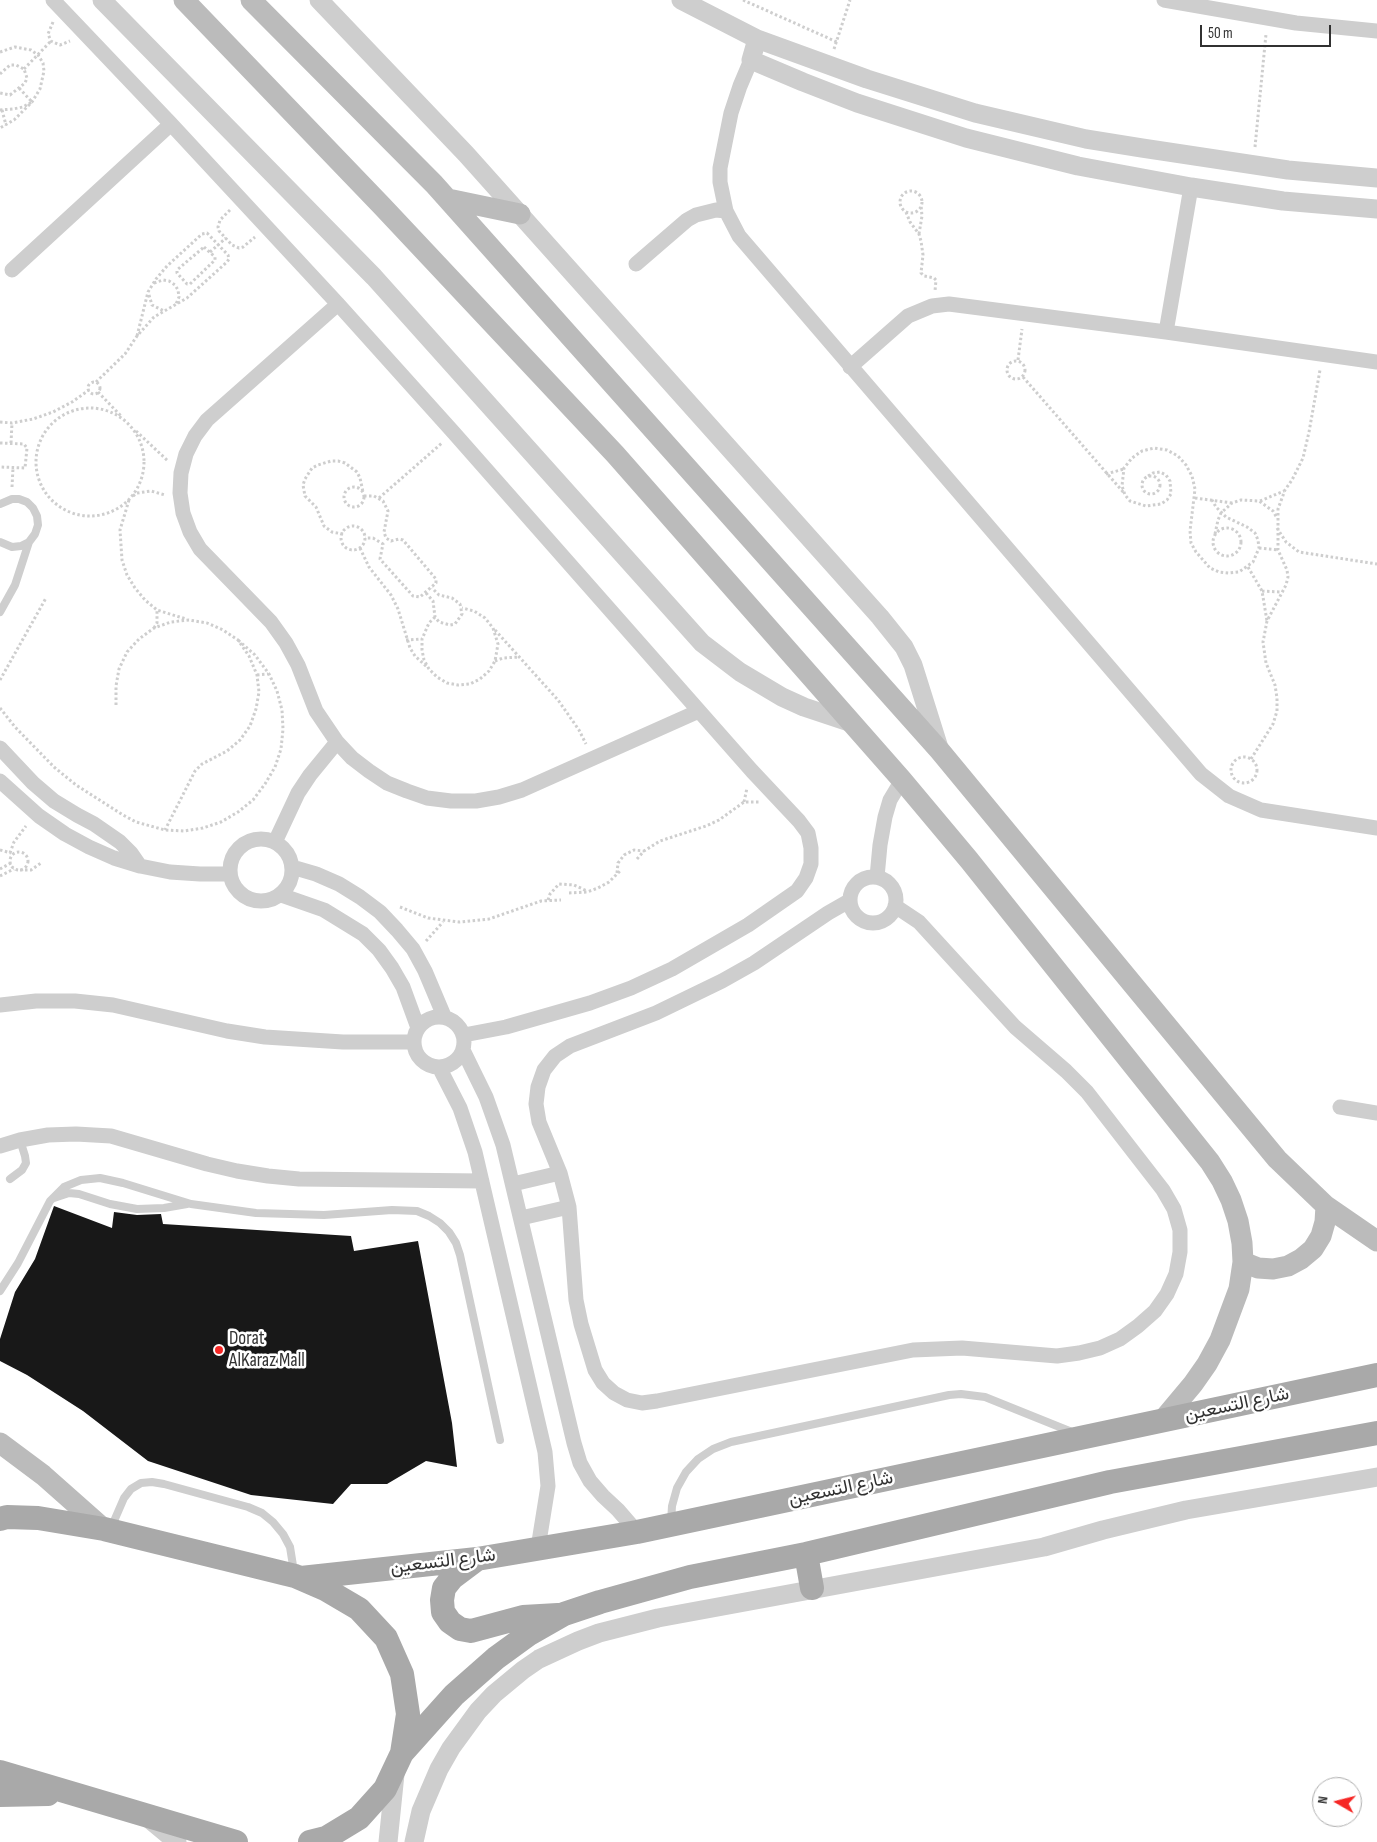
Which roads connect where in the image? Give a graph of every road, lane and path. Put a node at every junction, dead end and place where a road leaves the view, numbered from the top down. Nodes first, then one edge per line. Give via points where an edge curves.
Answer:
1 (52, 0) edge
2 (102, 0) edge
3 (184, 0) edge
4 (251, 0) edge
5 (319, 0) edge
6 (681, 0) edge
7 (743, 0) edge
8 (850, 0) edge
9 (1164, 0) edge
10 (1268, 18) junction
11 (1377, 31) edge
12 (757, 39) junction
13 (51, 41) dead end
14 (836, 42) junction
15 (0, 52) edge
16 (38, 55) junction
17 (751, 60) junction
18 (830, 65) junction
19 (24, 69) junction
20 (1, 71) edge
21 (19, 88) junction
22 (0, 93) edge
23 (32, 102) junction
24 (1, 110) edge
25 (171, 124) junction
26 (6, 125) junction
27 (0, 128) edge
28 (1254, 165) junction
29 (1377, 178) edge
30 (1191, 187) junction
31 (240, 199) junction
32 (448, 199) junction
33 (921, 205) junction
34 (1377, 209) edge
35 (726, 211) junction
36 (906, 212) junction
37 (520, 214) junction
38 (267, 227) junction
39 (919, 234) junction
40 (226, 238) junction
41 (219, 245) junction
42 (210, 252) junction
43 (636, 264) dead end
44 (12, 270) dead end
45 (182, 279) junction
46 (175, 285) junction
47 (151, 286) junction
48 (148, 292) junction
49 (338, 304) junction
50 (176, 305) junction
51 (932, 306) junction
52 (164, 311) junction
53 (1024, 314) junction
54 (1166, 332) junction
55 (137, 336) junction
56 (1322, 354) junction
57 (1018, 360) junction
58 (1377, 362) edge
59 (850, 367) junction
60 (1023, 377) junction
61 (96, 382) junction
62 (89, 390) junction
63 (98, 392) junction
64 (0, 422) edge
65 (12, 423) junction
66 (132, 427) junction
67 (454, 433) junction
68 (0, 443) edge
69 (11, 443) junction
70 (0, 467) edge
71 (13, 468) junction
72 (1124, 468) junction
73 (181, 473) junction
74 (1106, 474) junction
75 (1148, 476) junction
76 (1285, 490) junction
77 (364, 494) junction
78 (1125, 495) junction
79 (131, 498) junction
80 (379, 498) junction
81 (1195, 498) junction
82 (12, 499) junction
83 (1212, 500) junction
84 (1259, 502) junction
85 (1232, 503) junction
86 (0, 504) edge
87 (183, 513) junction
88 (1221, 513) junction
89 (1277, 518) junction
90 (1232, 521) junction
91 (1277, 527) junction
92 (1230, 528) junction
93 (343, 534) junction
94 (1216, 534) junction
95 (365, 538) junction
96 (0, 542) edge
97 (29, 542) junction
98 (360, 548) junction
99 (1259, 548) junction
100 (1278, 550) junction
101 (1377, 564) edge
102 (1248, 568) junction
103 (432, 588) junction
104 (1262, 591) junction
105 (1282, 592) junction
106 (426, 593) junction
107 (46, 598) dead end
108 (462, 608) junction
109 (157, 610) junction
110 (0, 612) edge
111 (435, 617) junction
112 (189, 620) junction
113 (1267, 621) junction
114 (154, 628) junction
115 (493, 628) junction
116 (422, 639) junction
117 (238, 640) junction
118 (406, 640) junction
119 (519, 656) junction
120 (495, 661) junction
121 (429, 669) junction
122 (269, 674) junction
123 (257, 675) junction
124 (0, 680) edge
125 (116, 704) dead end
126 (0, 708) edge
127 (699, 711) junction
128 (850, 722) junction
129 (337, 742) junction
130 (0, 748) edge
131 (940, 751) junction
132 (594, 758) junction
133 (1251, 759) junction
134 (902, 780) junction
135 (0, 781) edge
136 (744, 802) dead end
137 (39, 816) junction
138 (1377, 825) edge
139 (164, 830) junction
140 (275, 842) junction
141 (0, 850) edge
142 (644, 851) junction
143 (12, 853) junction
144 (637, 859) dead end
145 (11, 863) junction
146 (41, 863) dead end
147 (140, 866) junction
148 (292, 867) junction
149 (14, 868) junction
150 (0, 869) edge
151 (19, 870) junction
152 (621, 870) dead end
153 (230, 874) junction
154 (617, 874) junction
155 (0, 876) edge
156 (877, 877) junction
157 (587, 892) junction
158 (569, 893) dead end
159 (281, 895) junction
160 (548, 900) junction
161 (561, 900) dead end
162 (850, 901) junction
163 (896, 906) junction
164 (400, 907) dead end
165 (444, 921) junction
166 (419, 961) junction
167 (0, 1005) edge
168 (444, 1016) junction
169 (416, 1035) junction
170 (463, 1043) junction
171 (438, 1067) junction
172 (1340, 1107) dead end
173 (1377, 1113) edge
174 (20, 1140) junction
175 (0, 1146) edge
176 (560, 1173) junction
177 (10, 1179) dead end
178 (482, 1181) junction
179 (513, 1184) junction
180 (50, 1201) junction
181 (191, 1204) junction
182 (1326, 1206) junction
183 (569, 1207) junction
184 (520, 1218) junction
185 (1377, 1242) edge
186 (1243, 1262) junction
187 (0, 1291) edge
188 (1377, 1375) edge
189 (1162, 1421) junction
190 (1377, 1433) edge
191 (1086, 1438) junction
192 (500, 1440) dead end
193 (0, 1443) edge
194 (1377, 1477) edge
195 (0, 1518) edge
196 (671, 1525) junction
197 (107, 1529) junction
198 (637, 1532) junction
199 (538, 1548) junction
200 (806, 1554) junction
201 (477, 1559) junction
202 (298, 1577) junction
203 (812, 1588) junction
204 (564, 1614) junction
205 (399, 1762) junction
206 (0, 1772) edge
207 (72, 1794) junction
208 (0, 1795) edge
209 (145, 1816) junction
210 (177, 1842) edge
211 (236, 1842) edge
212 (310, 1842) edge
213 (388, 1842) edge
214 (414, 1842) edge

1 - 25 street
2 - 128 street via 374,277 702,643 775,693 804,707
3 - 128 main road via 615,454
4 - 32 main road
5 - 37 street
6 - 12 street
7 - 14 path
8 - 14 path
9 - 10 street
10 - 11 street
10 - 28 path
12 - 17 street
12 - 18 street
13 - 16 path
14 - 18 path
15 - 16 path via 23,47
16 - 19 path
16 - 23 path via 44,72 40,89
17 - 30 street via 856,103 966,138 1078,166
17 - 35 street via 725,140 720,182
18 - 28 street via 921,97 1030,127
19 - 20 path via 10,65
19 - 21 path via 27,78
21 - 22 path via 10,95
21 - 23 path
23 - 24 path via 23,107
23 - 26 path
24 - 26 path
25 - 31 street
25 - 44 street
26 - 27 path
28 - 29 street
30 - 34 street via 1283,201
30 - 54 street
31 - 38 street
31 - 40 path via 218,223
32 - 37 main road
32 - 131 main road
33 - 36 path via 918,210
33 - 36 path via 918,194 906,192 900,202
33 - 39 path
35 - 43 street via 692,217
35 - 59 street via 740,236
36 - 39 path
37 - 131 street via 904,647 913,665
38 - 40 path via 243,247 235,247
38 - 49 street
39 - 51 path via 921,272 936,280
40 - 41 path
41 - 42 path
41 - 47 path via 204,233 167,266
41 - 50 path via 228,255 228,262
42 - 45 path via 203,248 178,269
42 - 45 path via 215,257 214,262 190,284
45 - 46 path
46 - 47 path via 163,280
46 - 50 path via 178,290
47 - 48 path
48 - 52 path via 152,305
48 - 55 path
49 - 67 street
49 - 73 street via 207,420 189,448
50 - 52 path
51 - 53 street via 949,304
51 - 59 street via 898,324
52 - 55 path
53 - 54 street
53 - 57 path
54 - 56 street
55 - 61 path via 125,354
56 - 58 street
56 - 76 path via 1306,446 1298,470
57 - 60 path via 1026,367
57 - 60 path via 1008,364 1006,370 1012,378
59 - 138 street via 1200,774 1229,796 1261,810
60 - 74 path
61 - 62 path via 90,384
61 - 63 path via 100,387
62 - 63 path via 93,394
62 - 65 path via 53,412
63 - 66 path
64 - 65 path
65 - 69 path
66 - 73 path
66 - 79 path via 142,447 144,469
66 - 79 path via 107,410 77,409 63,414 51,424 36,451 39,481 47,495 72,513 102,515
67 - 80 path
67 - 127 street
68 - 69 path
69 - 71 path via 27,446 25,468
70 - 71 path
71 - 82 path
72 - 74 path
72 - 78 path via 1122,486
72 - 81 path via 1142,451 1154,448 1167,450 1186,465 1192,476
73 - 87 street
74 - 78 path
75 - 75 path via 1142,484 1143,489 1152,494 1160,488 1160,482 1153,475
75 - 78 path via 1160,472 1170,480 1171,494 1167,500 1146,506 1130,501
76 - 84 path
76 - 89 path
77 - 77 path via 357,487 348,488 344,499 349,506 357,506 363,501
77 - 80 path
77 - 93 path via 356,472 338,461 312,468 305,479 305,496 319,512 324,526
79 - 87 path via 144,492 159,493 173,500
79 - 109 path via 120,530 122,560 135,588
80 - 103 path via 388,511 386,538 403,540 436,579
81 - 83 path
81 - 102 path via 1190,537 1202,560 1210,568 1224,572
82 - 86 lane
82 - 97 lane via 27,502 38,516 36,534
83 - 85 path
83 - 88 path
84 - 85 path via 1241,500
84 - 89 path via 1273,511
85 - 88 path
87 - 129 street via 200,549 271,622 286,642 316,711
88 - 90 path
88 - 94 path
89 - 91 path
90 - 92 path
90 - 99 path via 1255,533
91 - 100 path
91 - 101 path via 1286,542 1299,552
92 - 94 path
92 - 94 path via 1240,537 1234,554 1228,556 1216,552 1213,540
93 - 95 path via 349,527 358,527
93 - 98 path via 344,546 352,550
95 - 98 path
95 - 106 path via 377,539 383,544 380,559 413,596 420,597
96 - 97 lane via 12,547
97 - 110 lane via 14,585
98 - 118 path via 369,567 392,595
99 - 100 path
99 - 102 path
100 - 105 path via 1288,570
102 - 104 path
103 - 106 path
103 - 108 path via 439,595 456,600
104 - 105 path
104 - 113 path
105 - 113 path
106 - 111 path via 434,601
107 - 124 path
108 - 111 path via 460,620 450,626
108 - 115 path via 485,618
109 - 112 path
109 - 114 path
111 - 116 path
112 - 114 path
112 - 117 path via 207,623
113 - 133 path via 1264,653 1275,685 1277,711 1273,724
114 - 125 path via 127,652 119,669
115 - 119 path
115 - 120 path via 498,644
116 - 118 path
116 - 121 path via 423,655
117 - 122 path
117 - 123 path via 250,656
118 - 121 path via 415,656
119 - 120 path
119 - 132 path via 558,700
120 - 121 path via 489,671 470,684 447,683
122 - 123 path
122 - 139 path via 282,710 283,730 281,749 265,784 246,806 222,822 194,829
123 - 139 path via 259,692 250,726 227,751 195,770
126 - 139 path via 34,748 76,785 136,822
127 - 132 street
127 - 170 street via 808,833 812,848 811,864 797,891 748,925 672,969 631,988
128 - 134 main road
129 - 132 street via 387,783 427,798 451,802 500,797
129 - 140 street via 298,793
130 - 147 street via 54,801 120,842
131 - 182 main road via 1254,1133
133 - 133 path via 1238,758 1233,763 1231,770 1237,781 1245,783 1252,780 1256,765
134 - 156 street via 890,800 885,817
134 - 186 main road via 1210,1162 1234,1207
135 - 137 street
136 - 142 path via 712,823 660,840
137 - 143 path via 21,832
137 - 147 street via 89,847
140 - 148 street via 284,848
140 - 153 street via 256,839 239,847 233,855
141 - 143 path
142 - 144 path
142 - 154 path via 624,854 618,863
143 - 145 path
143 - 151 path via 27,856 27,865
145 - 149 path
145 - 150 path
146 - 151 path via 31,870
147 - 153 street via 185,873
148 - 159 street via 292,878
148 - 166 street via 332,880 360,897 397,930
149 - 151 path
149 - 155 path
152 - 154 path
153 - 159 street via 238,891 254,901 263,902
154 - 157 path via 609,882
156 - 162 street via 857,882 851,891
156 - 163 street via 892,887
157 - 158 path
157 - 160 path via 574,885 559,884
159 - 169 street via 324,910 363,934 379,950 403,987
160 - 161 path
160 - 165 path via 489,919
162 - 163 street via 852,912 870,924 890,916
162 - 176 street via 722,981 647,1016 570,1046 556,1056 544,1070 536,1104 539,1122
163 - 183 street via 919,922 1015,1027 1088,1092 1163,1190 1174,1209 1180,1230 1180,1252 1173,1281 1155,1312 1120,1339 1079,1354 1057,1356 962,1348 913,1350 642,1403 614,1393 602,1383 595,1370 576,1300
164 - 165 path
165 - 166 path via 426,941
166 - 168 street
167 - 169 street via 75,1001 265,1037 343,1042
168 - 169 street via 425,1021
168 - 170 street via 460,1026
169 - 171 street via 416,1051 429,1065
170 - 171 street via 457,1059
170 - 179 street via 496,1121
171 - 178 street via 460,1108
172 - 173 street
174 - 175 street
174 - 177 lane via 26,1163
174 - 178 street via 48,1135 111,1136 237,1172 292,1178
176 - 179 street
176 - 183 street
178 - 199 street via 545,1452 548,1486
179 - 184 street
180 - 181 lane via 69,1193 137,1209
180 - 181 lane via 72,1183 100,1178
180 - 187 lane
181 - 192 lane via 324,1216 405,1209 430,1216 440,1223 456,1243 460,1256
182 - 185 main road
182 - 186 main road via 1321,1236 1301,1259 1273,1269
183 - 184 street
184 - 198 street via 580,1462 590,1481
186 - 189 main road via 1239,1289 1220,1340 1193,1384
188 - 189 main road, شارع التسعين
189 - 191 main road, شارع التسعين
190 - 200 main road via 1110,1482
191 - 196 main road, شارع التسعين
191 - 196 lane via 985,1397 949,1395 731,1442 714,1449 686,1472 677,1488
193 - 197 main road
194 - 203 street via 1186,1510 1044,1547
195 - 197 main road via 38,1518
196 - 198 main road, شارع التسعين
197 - 202 main road
197 - 202 lane via 131,1489 141,1483 164,1484 262,1513 283,1534
198 - 199 main road, شارع التسعين
199 - 201 main road, شارع التسعين
200 - 203 main road
200 - 204 main road via 690,1577
201 - 202 main road, شارع التسعين
201 - 204 main road via 444,1588 444,1612 460,1629 471,1632 523,1617
202 - 205 main road via 325,1588 359,1609 386,1638 402,1674 408,1714
203 - 214 street via 630,1625 578,1641 539,1660 494,1694 450,1748 429,1790
204 - 205 main road via 529,1634 454,1695
205 - 212 main road via 385,1789 359,1818 326,1838
205 - 213 street
206 - 207 main road
207 - 208 main road
207 - 209 main road
209 - 210 street
209 - 211 main road

